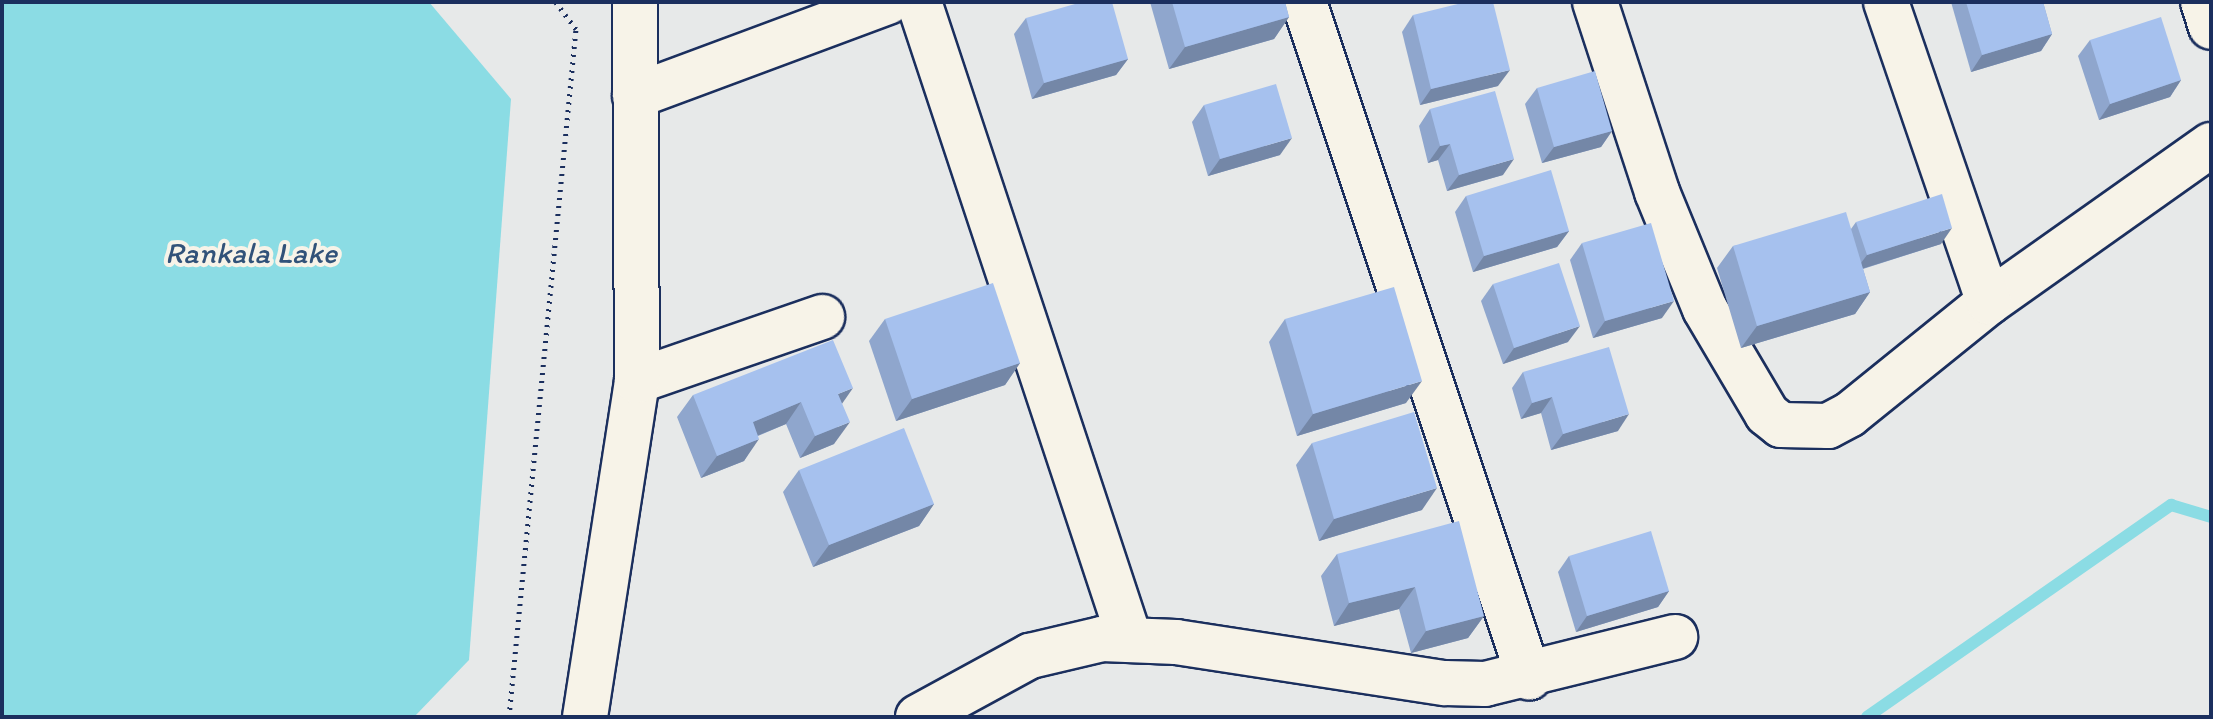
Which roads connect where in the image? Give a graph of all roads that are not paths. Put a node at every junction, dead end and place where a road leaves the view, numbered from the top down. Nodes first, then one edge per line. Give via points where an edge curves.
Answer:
1 (635, 2) edge
2 (888, 2) edge
3 (919, 2) edge
4 (1304, 2) edge
5 (1595, 2) edge
6 (1886, 2) edge
7 (2203, 2) edge
8 (2211, 27) edge
9 (635, 96) junction
10 (2211, 145) edge
11 (1989, 302) junction
12 (822, 317) dead end
13 (637, 381) junction
14 (1675, 637) dead end
15 (1130, 640) junction
16 (1529, 677) junction
17 (585, 717) edge
18 (918, 717) edge

1 - 9 street
2 - 9 street
3 - 15 street
4 - 16 street
5 - 11 street via 1657,192 1705,309 1767,414 1781,425 1828,426 1849,415
6 - 11 street
7 - 8 street
9 - 13 street
10 - 11 street
12 - 13 street
13 - 17 street
14 - 16 street
15 - 16 street via 1445,683
15 - 18 street via 1102,639 1030,656

